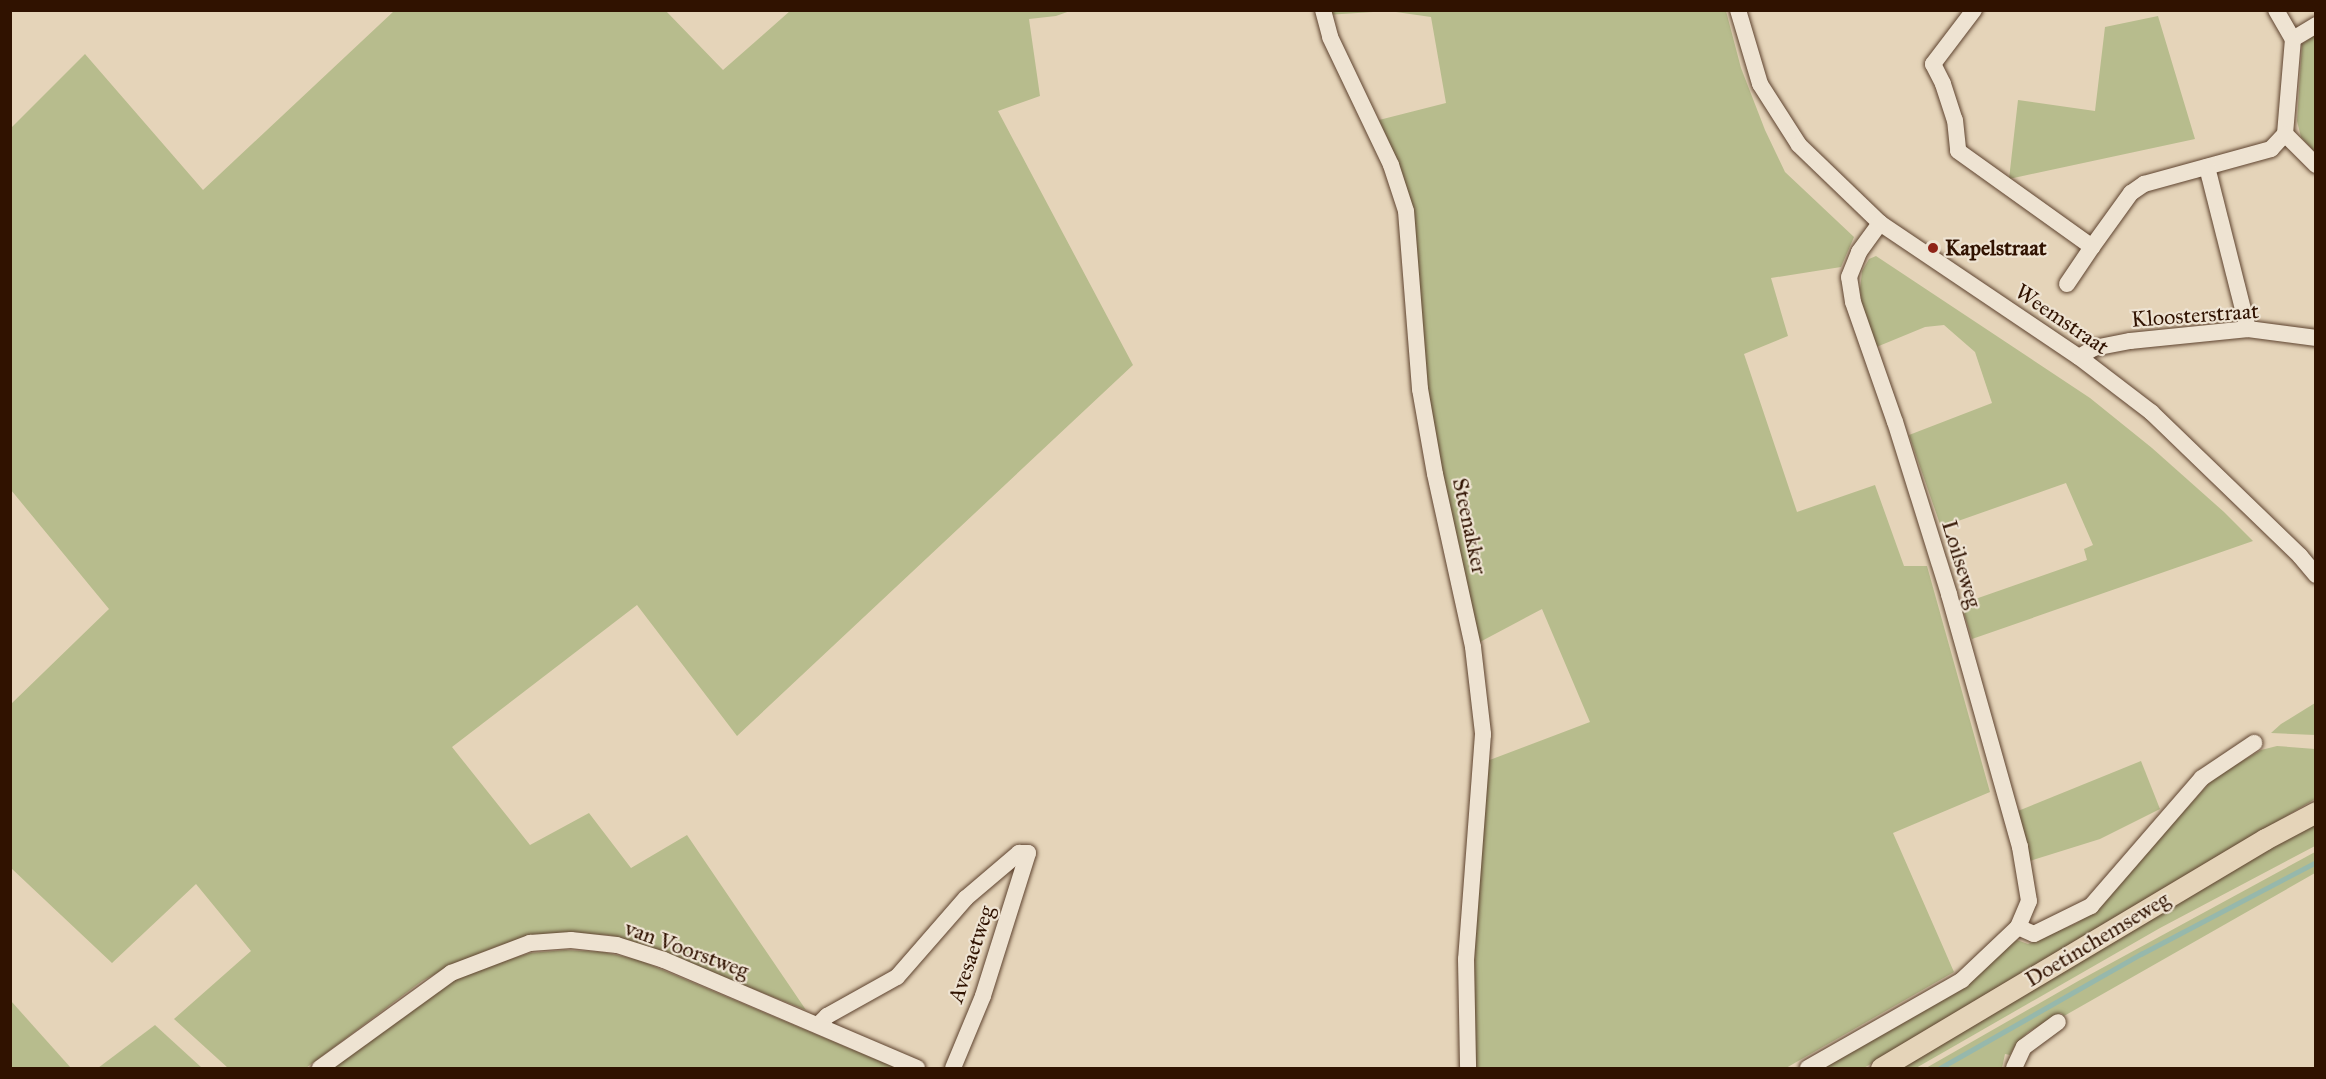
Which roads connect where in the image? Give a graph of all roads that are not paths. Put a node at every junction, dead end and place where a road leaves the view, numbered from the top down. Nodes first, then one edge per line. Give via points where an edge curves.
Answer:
1 (1323, 10) edge
2 (1738, 10) edge
3 (1974, 10) edge
4 (2276, 10) edge
5 (2316, 25) edge
6 (2293, 39) junction
7 (2284, 134) junction
8 (2316, 165) edge
9 (2207, 167) junction
10 (1880, 223) junction
11 (2092, 247) junction
12 (2067, 284) dead end
13 (2248, 329) junction
14 (2316, 338) edge
15 (2079, 357) junction
16 (2316, 576) edge
17 (2254, 743) dead end
18 (2316, 812) edge
19 (2018, 927) junction
20 (2058, 1022) dead end
21 (818, 1026) junction
22 (320, 1068) edge
23 (917, 1068) edge
24 (953, 1068) edge
25 (1468, 1068) edge
26 (1808, 1068) edge
27 (1881, 1068) edge
28 (2014, 1068) edge

1 - 25 street, Steenakker via 1330,38 1391,165 1406,212 1420,389 1473,647 1483,734 1466,959
2 - 10 street, Weemstraat via 1760,84 1779,119 1799,145
3 - 11 street via 1933,64 1955,120 1958,152
4 - 6 street
5 - 6 street
6 - 7 street
7 - 8 street
7 - 9 street via 2271,149
9 - 11 street via 2144,184 2131,193
9 - 13 street
10 - 15 street, Weemstraat
10 - 19 street, Loilseweg via 1859,252 1849,277 1853,302 1949,594 2020,847 2029,901
11 - 12 street
13 - 14 street, Kloosterstraat
13 - 15 street, Kloosterstraat via 2130,341 2094,348
15 - 16 street, Weemstraat via 2151,412
17 - 19 street via 2202,778 2091,906 2034,934
18 - 27 main road, Doetinchemseweg
19 - 26 street, Loilseweg via 1962,980
20 - 28 street via 2024,1047
21 - 22 street, van Voorstweg via 664,960 617,945 572,940 530,944 451,973
21 - 23 street, van Voorstweg
21 - 24 street, Avesaetweg via 827,1016 897,977 966,898 1018,853 1028,853 983,996

